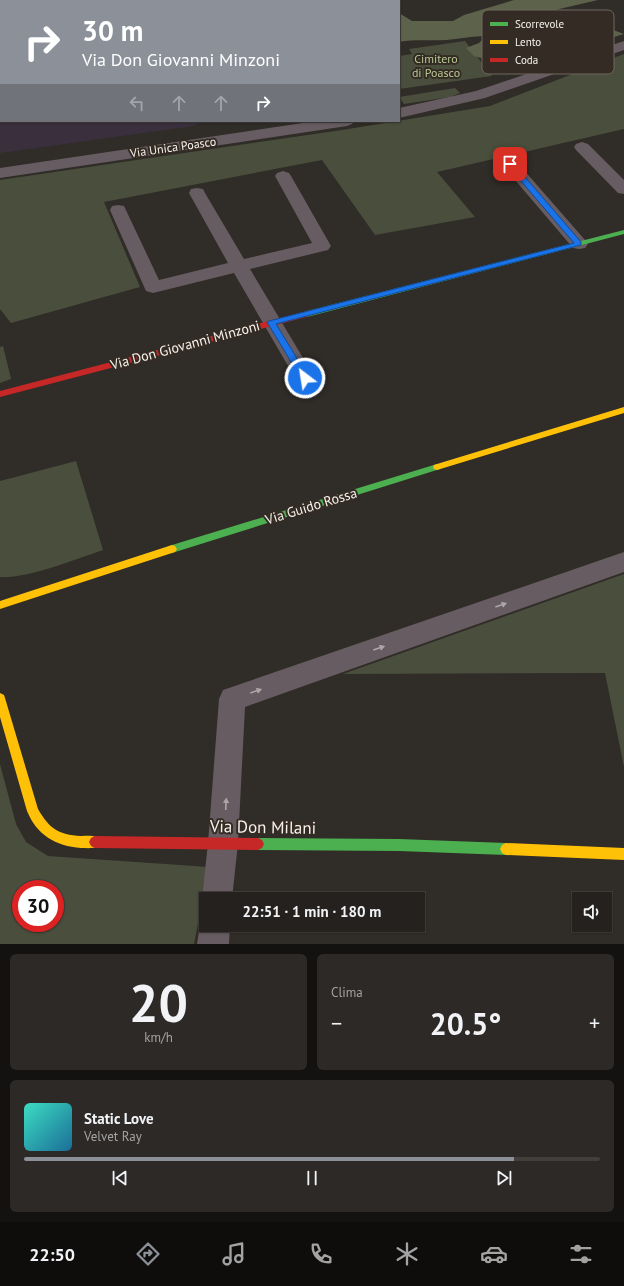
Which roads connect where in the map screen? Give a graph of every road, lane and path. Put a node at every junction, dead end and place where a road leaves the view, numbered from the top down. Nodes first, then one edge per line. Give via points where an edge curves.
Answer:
1 (624, 45) edge
2 (614, 48) edge
3 (540, 74) edge
4 (400, 113) edge
5 (340, 122) edge
6 (582, 147) dead end
7 (510, 164) dead end
8 (0, 173) edge
9 (283, 176) dead end
10 (624, 189) edge
11 (197, 193) dead end
12 (118, 210) dead end
13 (624, 232) edge
14 (579, 244) junction
15 (240, 267) junction
16 (271, 322) junction
17 (305, 378) dead end
18 (0, 394) edge
19 (624, 410) edge
20 (624, 562) edge
21 (0, 605) edge
22 (0, 698) edge
23 (223, 843) junction
24 (624, 854) edge
25 (218, 892) edge
26 (214, 932) edge
27 (213, 944) edge

1 - 2 street
3 - 4 street via 480,95
5 - 8 street, Via Unica Poasco
6 - 10 street
7 - 14 street
9 - 15 street via 322,246
11 - 15 street
12 - 15 street via 153,287
13 - 14 street, Via Don Giovanni Minzoni
14 - 16 street, Via Don Giovanni Minzoni
15 - 16 street
16 - 17 street
16 - 18 street, Via Don Giovanni Minzoni
19 - 21 street, Via Guido Rossa via 129,562
23 -> 20 street via 232,699
22 - 23 street, Via Don Milani via 33,811 41,828 53,837 71,842
23 - 24 street, Via Don Milani via 407,846
23 - 25 street
26 - 27 street

